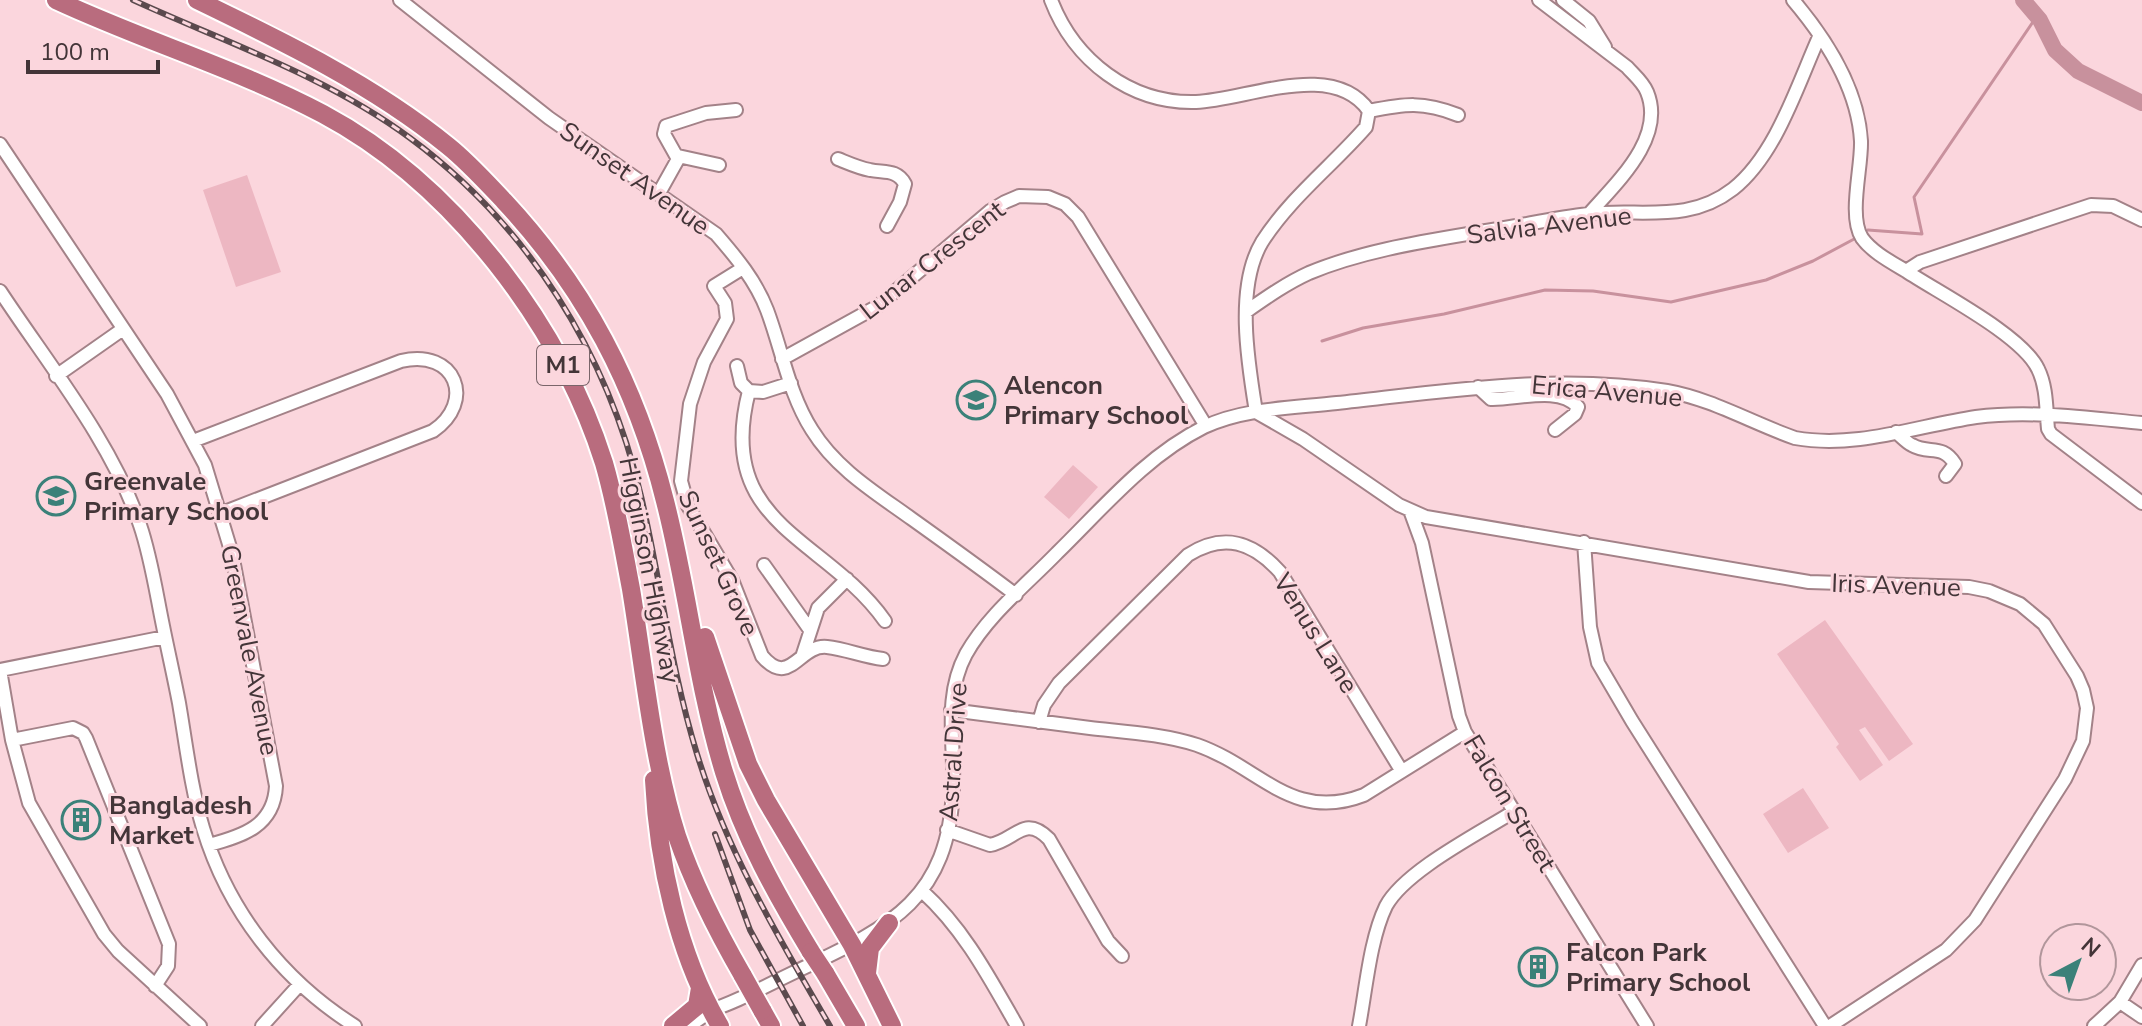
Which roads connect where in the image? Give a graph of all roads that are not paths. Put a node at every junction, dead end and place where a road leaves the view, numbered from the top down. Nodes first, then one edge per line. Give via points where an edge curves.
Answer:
1 (56, 0) edge
2 (197, 0) edge
3 (400, 0) edge
4 (1051, 0) edge
5 (1539, 0) edge
6 (1563, 0) edge
7 (1793, 0) edge
8 (1819, 37) junction
9 (1609, 54) junction
10 (736, 110) dead end
11 (1369, 111) junction
12 (1458, 115) dead end
13 (0, 144) edge
14 (678, 156) junction
15 (838, 159) dead end
16 (719, 165) dead end
17 (659, 193) junction
18 (1589, 214) junction
19 (2142, 220) edge
20 (887, 226) dead end
21 (743, 268) junction
22 (1906, 271) junction
23 (0, 291) edge
24 (1247, 311) junction
25 (123, 329) junction
26 (782, 359) junction
27 (737, 366) dead end
28 (56, 376) junction
29 (791, 383) junction
30 (1478, 387) junction
31 (749, 391) junction
32 (1256, 412) junction
33 (2047, 417) junction
34 (2142, 423) edge
35 (1206, 426) junction
36 (1555, 430) dead end
37 (1896, 432) junction
38 (193, 441) junction
39 (1946, 476) dead end
40 (666, 502) junction
41 (2142, 503) edge
42 (222, 513) junction
43 (1411, 513) junction
44 (1584, 542) junction
45 (764, 565) dead end
46 (847, 579) junction
47 (1016, 595) junction
48 (885, 621) dead end
49 (810, 630) junction
50 (165, 637) junction
51 (802, 657) junction
52 (883, 659) dead end
53 (0, 670) edge
54 (649, 701) junction
55 (951, 710) junction
56 (1039, 722) junction
57 (1465, 732) junction
58 (12, 740) junction
59 (1401, 770) junction
60 (1513, 812) junction
61 (947, 830) junction
62 (209, 845) junction
63 (922, 891) junction
64 (889, 923) junction
65 (852, 945) junction
66 (1122, 956) dead end
67 (2142, 965) edge
68 (867, 973) junction
69 (300, 984) junction
70 (155, 986) junction
71 (700, 988) junction
72 (2120, 1002) junction
73 (2142, 1017) edge
74 (715, 1018) edge
75 (767, 1018) edge
76 (200, 1026) edge
77 (262, 1026) edge
78 (355, 1026) edge
79 (674, 1026) edge
80 (689, 1026) edge
81 (856, 1026) edge
82 (892, 1026) edge
83 (1017, 1026) edge
84 (1359, 1026) edge
85 (1647, 1026) edge
86 (1827, 1026) edge
87 (2094, 1026) edge

1 - 54 highway, Higginson Highway / M1 via 342,125 423,187 500,267 553,346 604,463
2 - 40 highway, Higginson Highway / M1 via 277,39 406,114 493,189 570,281 606,341 647,435
3 - 17 street, Sunset Avenue via 549,118
4 - 11 street via 1064,28 1092,63 1137,92 1197,102 1302,84 1344,90 1361,98
5 - 9 street
6 - 9 street via 1589,21
7 - 8 street
8 - 18 street, Salvia Avenue via 1763,157 1717,201 1683,212
8 - 22 street via 1842,73 1858,120 1858,230 1871,248
9 - 18 street via 1647,92 1650,119 1641,149
10 - 14 street via 666,126 664,134
11 - 12 street via 1418,103
11 - 24 street via 1366,127 1261,243 1249,281
13 - 25 street, Greenvale Avenue
14 - 16 street
14 - 17 street
15 - 20 street via 901,177 905,184 900,202
17 - 21 street, Sunset Avenue via 716,234
18 - 24 street, Salvia Avenue via 1354,259 1293,280
19 - 22 street via 2113,206 2091,205
21 - 26 street, Sunset Avenue via 766,309
21 - 51 street, Sunset Grove via 714,286 725,303 727,319 690,404 681,481 688,506 732,580 762,656 778,669
22 - 33 street via 2029,356 2042,380
23 - 28 street
24 - 32 street
25 - 28 street
25 - 38 street, Greenvale Avenue
26 - 29 street, Sunset Avenue
26 - 35 street, Lunar Crescent via 878,306 990,211 1019,196 1048,197 1078,217
27 - 31 street
28 - 50 street via 112,461 131,501
29 - 31 street
29 - 47 street, Sunset Avenue via 812,431 837,462
30 - 32 street, Erica Avenue
30 - 36 street via 1491,399 1550,396 1574,403 1575,414
30 - 37 street, Erica Avenue via 1562,383 1665,391 1814,441
31 - 46 street via 742,443 756,495 806,549
32 - 35 street, Astral Drive
32 - 43 street, Iris Avenue
33 - 34 street, Erica Avenue
33 - 37 street, Erica Avenue via 1978,417
33 - 41 street via 2056,439
35 - 47 street, Astral Drive via 1146,465
37 - 39 street via 1912,445 1949,455 1955,464
38 - 42 street, Greenvale Avenue
38 - 42 street via 415,357 434,360 454,381 453,405 444,424 433,431
40 - 65 highway via 748,764
40 - 81 highway, Higginson Highway / M1, bridge via 728,782 774,890
42 - 62 street, Greenvale Avenue via 276,786 263,822
43 - 44 street, Iris Avenue
43 - 57 street, Falcon Street
44 - 86 street via 1598,663
44 - 86 street, Iris Avenue via 1809,582 1953,585 1989,591 2031,611 2077,676 2087,708 2078,755 1975,920 1946,950
45 - 49 street
46 - 48 street
46 - 49 street via 823,601
47 - 55 street, Astral Drive via 966,654
49 - 51 street
50 - 53 street
50 - 62 street
51 - 52 street, Sunset Grove via 826,646
53 - 58 street
54 - 71 highway via 654,786 669,886
54 - 75 highway, Higginson Highway / M1, bridge via 677,834 708,914
55 - 56 street
55 - 61 street, Astral Drive via 953,788
56 - 59 street via 1198,745 1307,803 1346,802
56 - 59 street, Venus Lane via 1059,683 1188,555 1209,545 1236,543 1259,552 1280,572
57 - 59 street
57 - 60 street, Falcon Street
58 - 70 street via 35,817 104,934
58 - 70 street via 73,728 86,738 169,944 168,966
60 - 84 street via 1414,875 1391,899 1379,926
60 - 85 street, Falcon Street
61 - 63 street, Astral Drive
61 - 66 street via 990,845 1028,828 1042,831
62 - 69 street via 239,910
63 - 64 street, Astral Drive
63 - 83 street via 963,935
64 - 65 street, Astral Drive
64 - 68 highway via 870,948
65 - 68 highway
65 - 74 street, Astral Drive
67 - 72 street
68 - 82 highway
69 - 77 street
69 - 78 street
70 - 76 street
71 - 74 highway
71 - 79 highway via 697,1006
72 - 73 street
72 - 87 street
74 - 79 street
74 - 80 street

